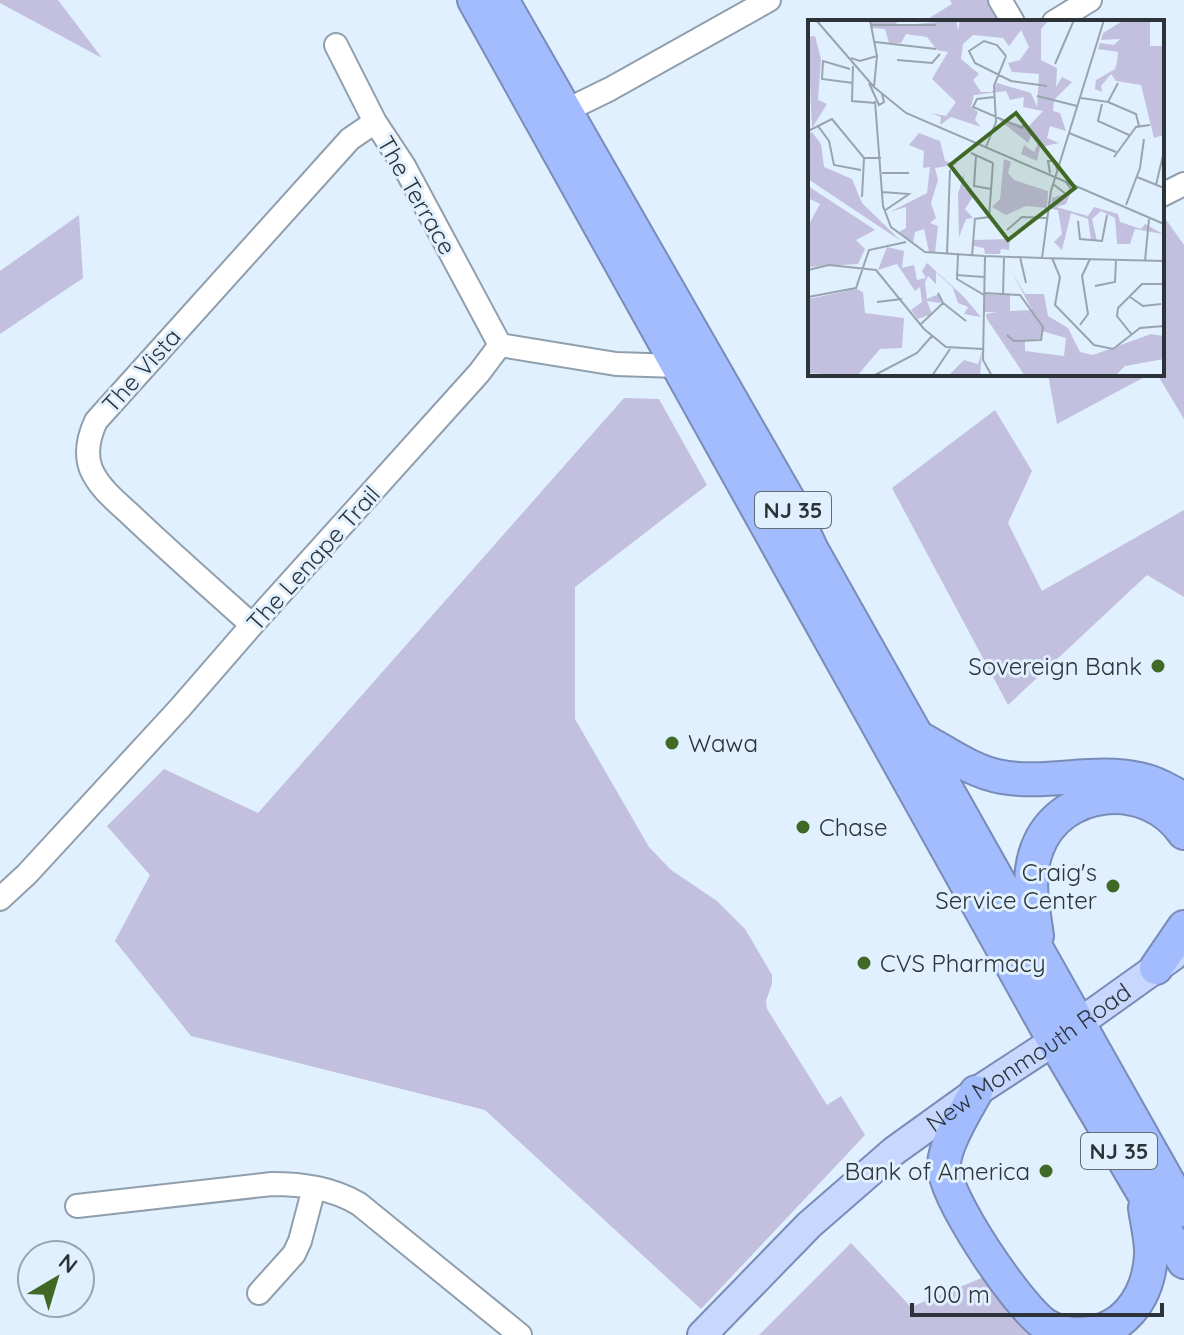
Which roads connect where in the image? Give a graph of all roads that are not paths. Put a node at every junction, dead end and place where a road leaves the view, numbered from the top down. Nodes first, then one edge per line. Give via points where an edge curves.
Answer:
1 (474, 0) edge
2 (502, 0) edge
3 (769, 0) edge
4 (1000, 0) edge
5 (1090, 0) edge
6 (1012, 20) edge
7 (1057, 20) edge
8 (336, 45) dead end
9 (565, 111) junction
10 (375, 122) junction
11 (1184, 184) edge
12 (1164, 194) edge
13 (500, 345) junction
14 (678, 366) junction
15 (252, 625) junction
16 (918, 737) junction
17 (1184, 799) edge
18 (1184, 833) edge
19 (0, 899) edge
20 (1184, 927) edge
21 (1184, 948) edge
22 (1039, 951) junction
23 (1156, 968) junction
24 (1067, 1032) junction
25 (976, 1092) junction
26 (314, 1188) junction
27 (1143, 1193) junction
28 (77, 1206) dead end
29 (1184, 1210) edge
30 (1184, 1262) edge
31 (259, 1293) dead end
32 (520, 1335) edge
33 (702, 1335) edge

1 - 14 highway, NJ 35
2 - 9 highway, NJ 35
3 - 9 street
4 - 6 street
5 - 7 street
8 - 10 street, The Terrace
9 - 16 highway, NJ 35
10 - 13 street, The Terrace
10 - 15 street, The Vista via 350,139 266,230 96,421 88,443 92,471 102,488
11 - 12 street
13 - 14 street via 616,364
13 - 15 street, The Lenape Trail
14 - 24 highway, NJ 35 via 964,877
15 - 19 street, The Lenape Trail
16 - 17 highway via 982,772 1003,777 1129,777
16 - 22 highway, NJ 35
18 - 22 highway via 1151,804 1121,797 1086,802 1062,815 1036,851 1030,883
20 - 23 highway
21 - 23 main road, New Monmouth Road
22 - 24 highway, NJ 35
23 - 24 main road, New Monmouth Road
24 - 25 main road, New Monmouth Road
24 - 27 highway, NJ 35
24 - 29 highway, NJ 35 via 1102,1066
25 - 27 highway via 954,1132 944,1163 946,1175 989,1258 1043,1324 1069,1334 1098,1333 1133,1309 1143,1292 1151,1255
25 - 33 main road, New Monmouth Road via 857,1182
26 - 28 street via 272,1184
26 - 31 street via 294,1254
26 - 32 street via 359,1204
27 - 30 highway, NJ 35

